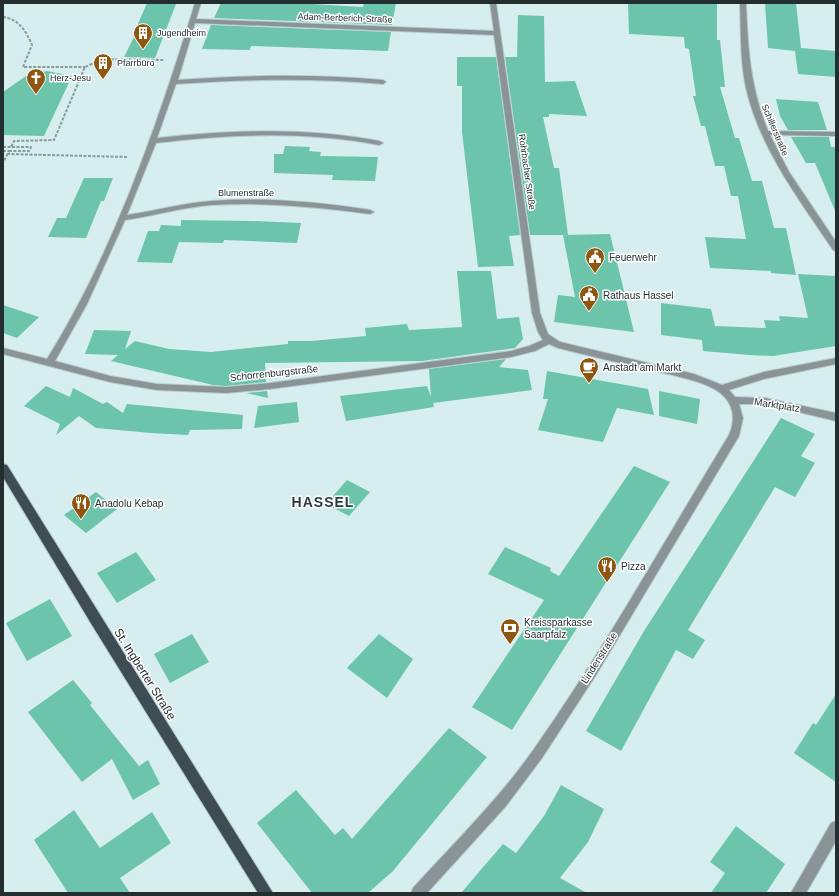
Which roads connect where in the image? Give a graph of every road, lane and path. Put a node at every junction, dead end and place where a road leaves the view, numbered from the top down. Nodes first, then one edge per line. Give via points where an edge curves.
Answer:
1 (198, 3) edge
2 (493, 3) edge
3 (743, 3) edge
4 (3, 17) edge
5 (192, 21) junction
6 (498, 33) junction
7 (181, 60) junction
8 (85, 67) junction
9 (174, 82) junction
10 (383, 82) dead end
11 (765, 133) junction
12 (836, 134) edge
13 (153, 141) junction
14 (379, 143) dead end
15 (3, 147) edge
16 (11, 147) junction
17 (3, 151) edge
18 (9, 151) junction
19 (7, 154) junction
20 (147, 158) junction
21 (3, 162) edge
22 (370, 212) dead end
23 (122, 218) junction
24 (836, 248) edge
25 (548, 341) junction
26 (3, 351) edge
27 (836, 361) edge
28 (49, 364) junction
29 (722, 389) junction
30 (733, 400) junction
31 (836, 417) edge
32 (3, 468) edge
33 (836, 828) edge
34 (266, 893) edge
35 (418, 893) edge
36 (798, 893) edge

1 - 5 street
2 - 6 street, Rohrbacher Straße
3 - 11 street, Schillerstraße via 746,64 750,88
4 - 8 path via 8,17 25,28 32,46 23,67
5 - 6 street, Adam-Berberich-Straße
5 - 7 street
6 - 25 street, Rohrbacher Straße via 536,312 542,334
7 - 8 path via 103,59
7 - 9 street
8 - 16 path via 54,140 14,141
9 - 10 street via 250,77 306,77
9 - 13 street
11 - 12 street
11 - 24 street, Schillerstraße via 792,183
13 - 14 street via 203,135 280,133 353,137
13 - 20 street
15 - 16 path
16 - 18 path via 31,148 29,151
17 - 18 path
18 - 19 path
19 - 20 path
19 - 21 path
20 - 23 street
22 - 23 street, Blumenstraße via 335,206 211,203
23 - 28 street via 93,284 68,334
25 - 28 street, Schorrenburgstraße via 532,349 511,354 226,390 157,387
25 - 29 street via 694,377
26 - 28 street, Schorrenburgstraße
27 - 29 street via 741,380
29 - 30 street
30 - 31 street, Marktplatz via 765,401
30 - 35 street, Lindenstraße via 739,414 734,436 584,684 538,754 506,796
32 - 34 main road, St. Ingberter Straße
33 - 36 street

